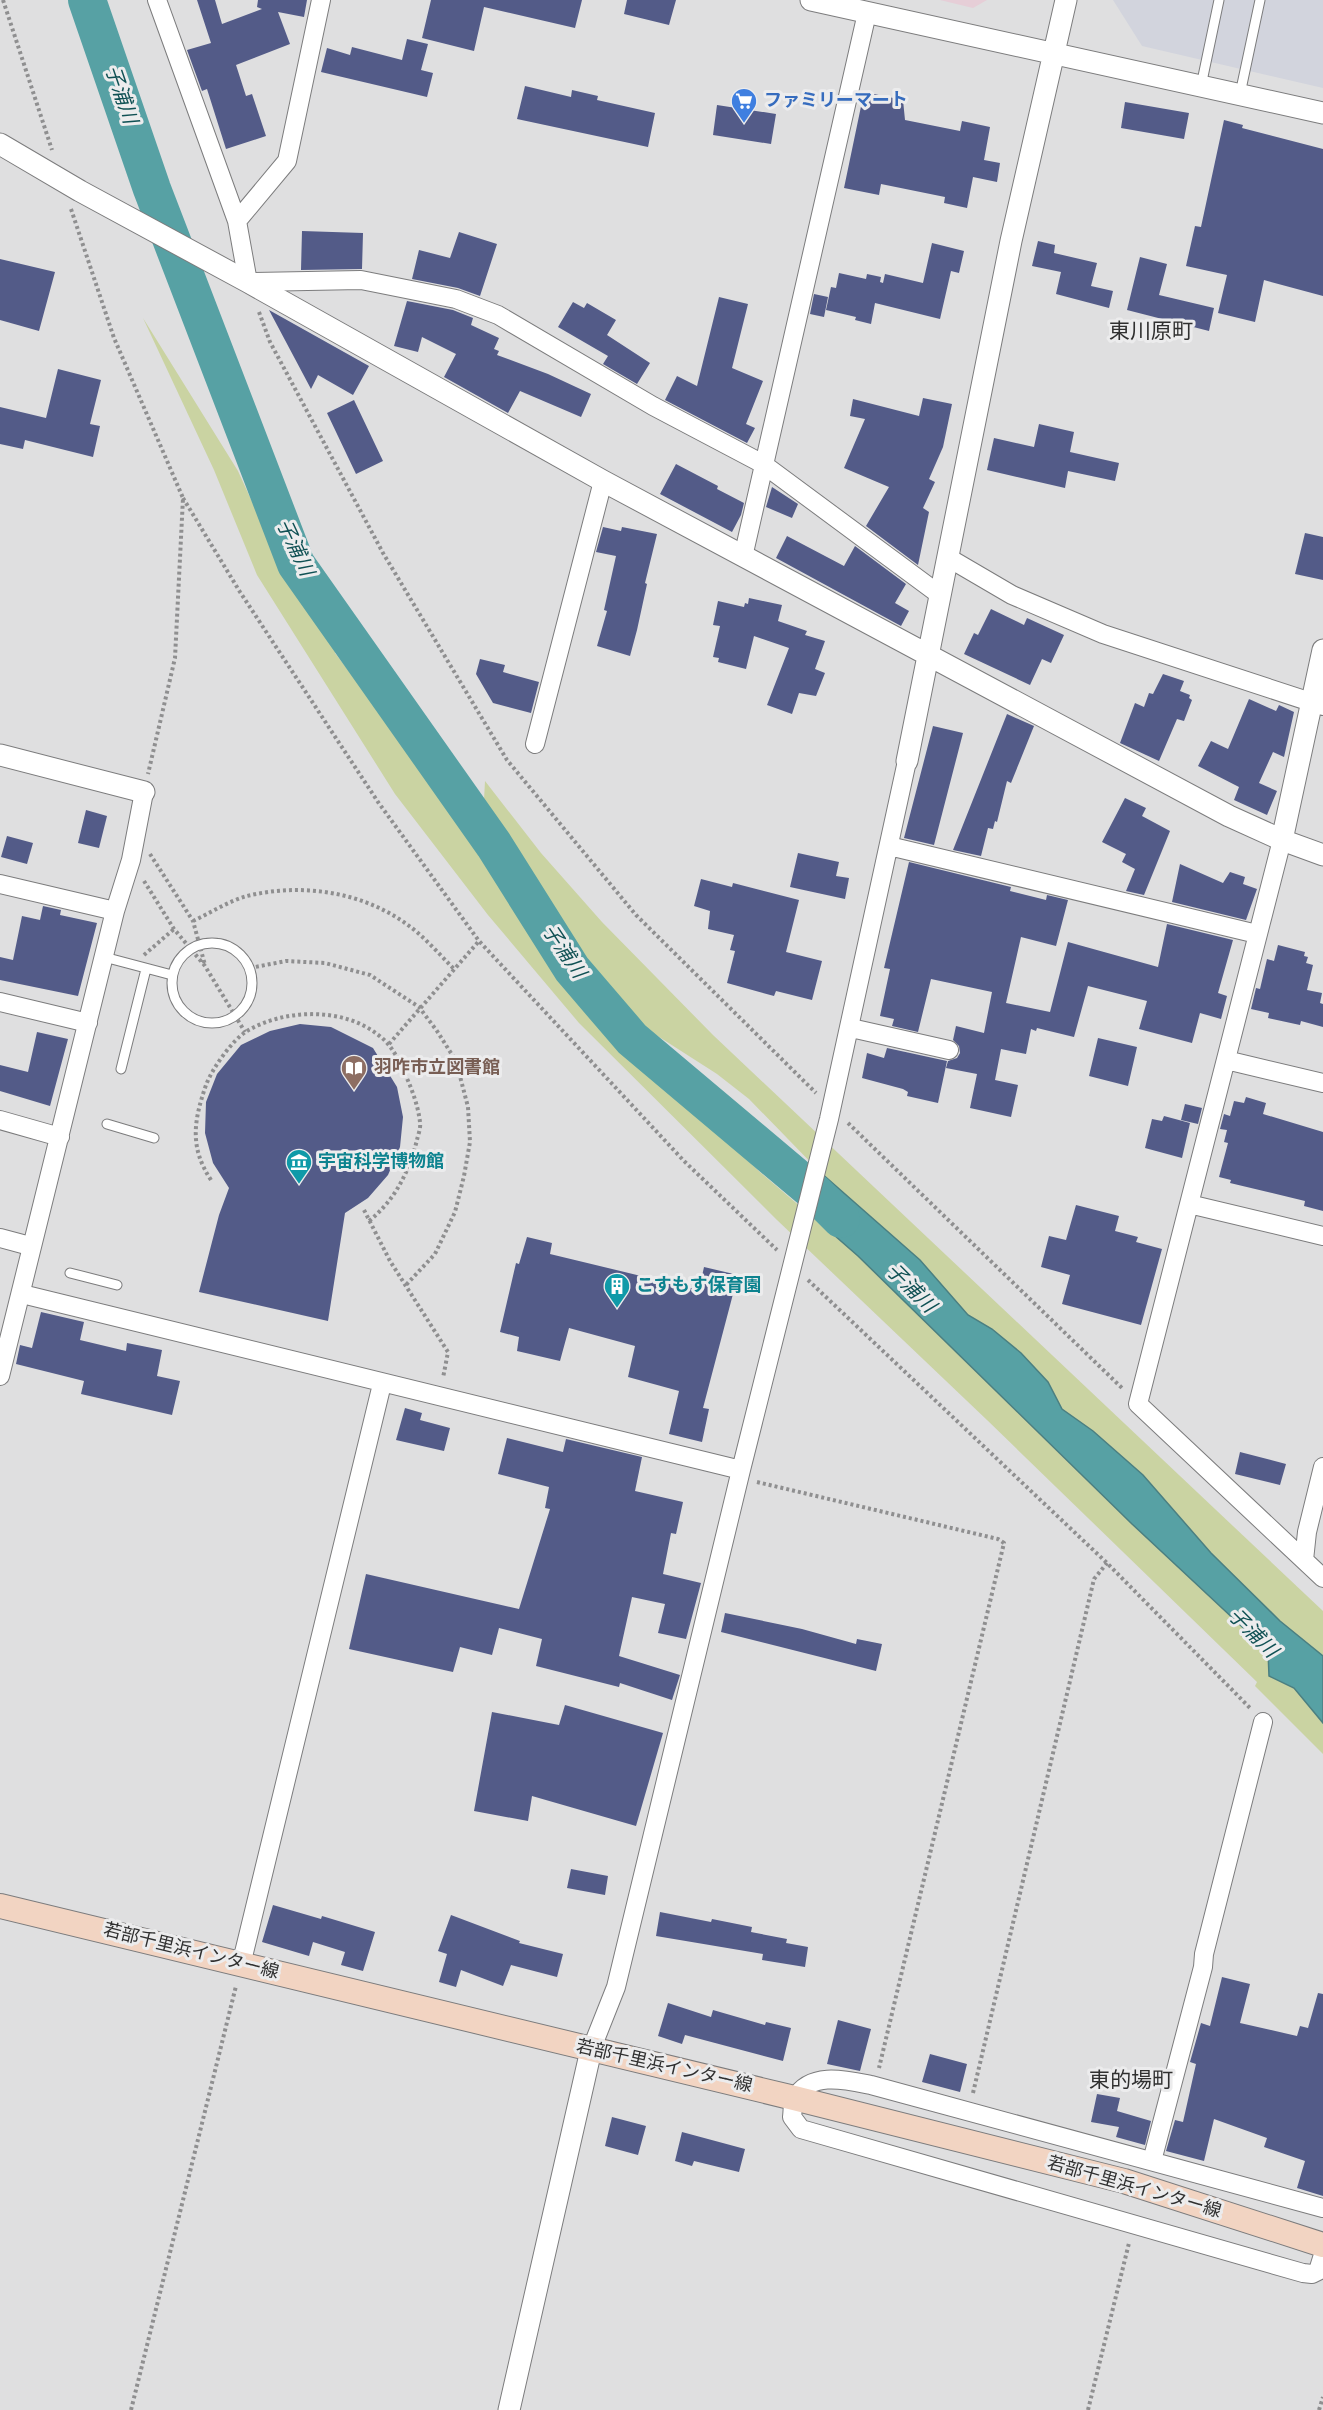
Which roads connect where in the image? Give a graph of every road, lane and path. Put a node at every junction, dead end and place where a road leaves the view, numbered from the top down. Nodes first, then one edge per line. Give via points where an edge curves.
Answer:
1 (3, 0) edge
2 (157, 0) edge
3 (321, 0) edge
4 (811, 0) edge
5 (1065, 0) edge
6 (1218, 0) edge
7 (1260, 0) edge
8 (867, 13) junction
9 (1053, 52) junction
10 (1201, 86) junction
11 (1240, 94) junction
12 (1323, 113) edge
13 (0, 144) edge
14 (62, 180) junction
15 (237, 221) junction
16 (248, 282) junction
17 (763, 464) junction
18 (603, 481) junction
19 (183, 498) junction
20 (743, 557) junction
21 (947, 557) junction
22 (940, 595) junction
23 (1323, 650) edge
24 (929, 656) junction
25 (1317, 704) edge
26 (535, 744) dead end
27 (0, 755) edge
28 (907, 761) joint
29 (144, 792) junction
30 (136, 831) junction
31 (1282, 840) junction
32 (889, 846) junction
33 (1323, 855) edge
34 (130, 860) junction
35 (0, 884) edge
36 (115, 911) junction
37 (193, 921) junction
38 (174, 929) junction
39 (1257, 934) junction
40 (479, 941) junction
41 (200, 944) junction
42 (190, 949) junction
43 (104, 957) junction
44 (133, 966) junction
45 (205, 966) junction
46 (250, 968) junction
47 (146, 969) junction
48 (455, 970) junction
49 (172, 975) junction
50 (0, 1002) edge
51 (419, 1007) junction
52 (236, 1016) junction
53 (88, 1023) junction
54 (851, 1028) junction
55 (245, 1032) junction
56 (388, 1044) junction
57 (949, 1050) dead end
58 (1226, 1060) junction
59 (121, 1069) dead end
60 (1323, 1083) edge
61 (830, 1114) junction
62 (0, 1120) edge
63 (107, 1124) dead end
64 (60, 1137) junction
65 (154, 1138) dead end
66 (211, 1180) dead end
67 (1189, 1204) junction
68 (364, 1210) dead end
69 (369, 1221) junction
70 (1323, 1236) edge
71 (0, 1238) edge
72 (30, 1246) junction
73 (794, 1261) junction
74 (70, 1273) dead end
75 (406, 1285) junction
76 (117, 1286) dead end
77 (22, 1294) junction
78 (1, 1366) edge
79 (382, 1384) junction
80 (440, 1398) junction
81 (1138, 1404) junction
82 (1323, 1467) edge
83 (740, 1474) junction
84 (1315, 1535) edge
85 (1304, 1560) junction
86 (1107, 1563) junction
87 (1323, 1578) edge
88 (1263, 1722) joint
89 (0, 1905) edge
90 (241, 1965) junction
91 (591, 2050) junction
92 (875, 2086) junction
93 (794, 2098) junction
94 (969, 2112) junction
95 (1152, 2161) junction
96 (1323, 2208) edge
97 (1134, 2224) junction
98 (1323, 2245) edge
99 (1323, 2255) edge
100 (1323, 2397) edge
101 (131, 2410) edge
102 (509, 2410) edge
103 (1088, 2410) edge
104 (1319, 2410) edge

1 - 14 path
2 - 15 street
3 - 15 street via 287,161
4 - 8 street
5 - 9 street
6 - 10 lane
7 - 11 lane
8 - 9 street
8 - 17 street
9 - 10 street
9 - 21 street
10 - 11 street
11 - 12 street
13 - 14 street
14 - 16 street
14 - 19 path via 114,338
15 - 16 street
16 - 17 street via 361,280 456,299 498,315 653,406
16 - 18 street
16 - 61 path via 270,342 378,543 507,760 636,915
17 - 20 street
17 - 22 street
18 - 20 street
18 - 26 street
19 - 29 path via 175,658
19 - 40 path via 378,802
20 - 24 street
21 - 22 street
21 - 25 street via 1012,595 1103,634
22 - 24 street
23 - 25 street
24 - 28 street
24 - 31 street via 1229,816
25 - 31 street
27 - 29 street
28 - 32 street
29 - 30 street
30 - 34 street
30 - 37 path
31 - 33 street
31 - 39 street
32 - 39 street
32 - 54 street
34 - 36 street
34 - 38 path
35 - 36 street
36 - 43 street
37 - 41 path
37 - 48 path via 246,897 293,889 333,892 381,909 406,923
38 - 42 path
38 - 44 path
39 - 58 street
40 - 48 path
40 - 73 path via 684,1161
41 - 42 lane
41 - 45 path
41 - 46 lane via 228,946
42 - 45 path
42 - 49 lane
43 - 44 lane
43 - 53 street
44 - 47 lane
45 - 52 path
46 - 51 path via 286,961 325,963 370,975
46 - 52 lane via 252,991
47 - 49 lane
47 - 59 lane
48 - 51 path
49 - 52 lane via 176,1001 194,1020 220,1023
50 - 53 street
51 - 56 path
51 - 75 path via 456,1061 468,1107 470,1142 455,1212 435,1254
52 - 55 path
53 - 64 street
54 - 57 street
54 - 61 street
55 - 56 path via 286,1017 312,1014 346,1019 376,1033
55 - 66 path via 208,1079 196,1112 194,1135
56 - 69 path via 410,1086 420,1124 411,1162 395,1194
58 - 60 street
58 - 67 street
61 - 73 street
61 - 81 path via 885,1157
62 - 64 street
63 - 65 lane
64 - 72 street
67 - 70 street
67 - 81 street
68 - 69 path
69 - 75 path
71 - 72 street
72 - 77 street
73 - 83 street
73 - 86 path
74 - 76 lane
75 - 80 path via 448,1352
77 - 78 street
77 - 79 street
79 - 80 street
79 - 90 street
80 - 83 street
81 - 85 street
82 - 84 street
83 - 91 street via 616,1987
83 - 92 path via 1004,1543
84 - 85 street
85 - 87 street
86 - 88 path
86 - 94 path via 1094,1579
88 - 95 street
89 - 90 main road, 若部千里浜インター線
90 - 91 main road, 若部千里浜インター線
90 - 101 path
91 - 93 main road, 若部千里浜インター線
91 - 102 street
92 - 93 street via 838,2079 811,2082
92 - 94 street
93 - 97 street via 792,2117 801,2129
93 - 98 main road, 若部千里浜インター線 via 1124,2181
94 - 95 street
95 - 96 street
97 - 99 street via 1303,2273 1318,2271
97 - 103 path
100 - 104 path

